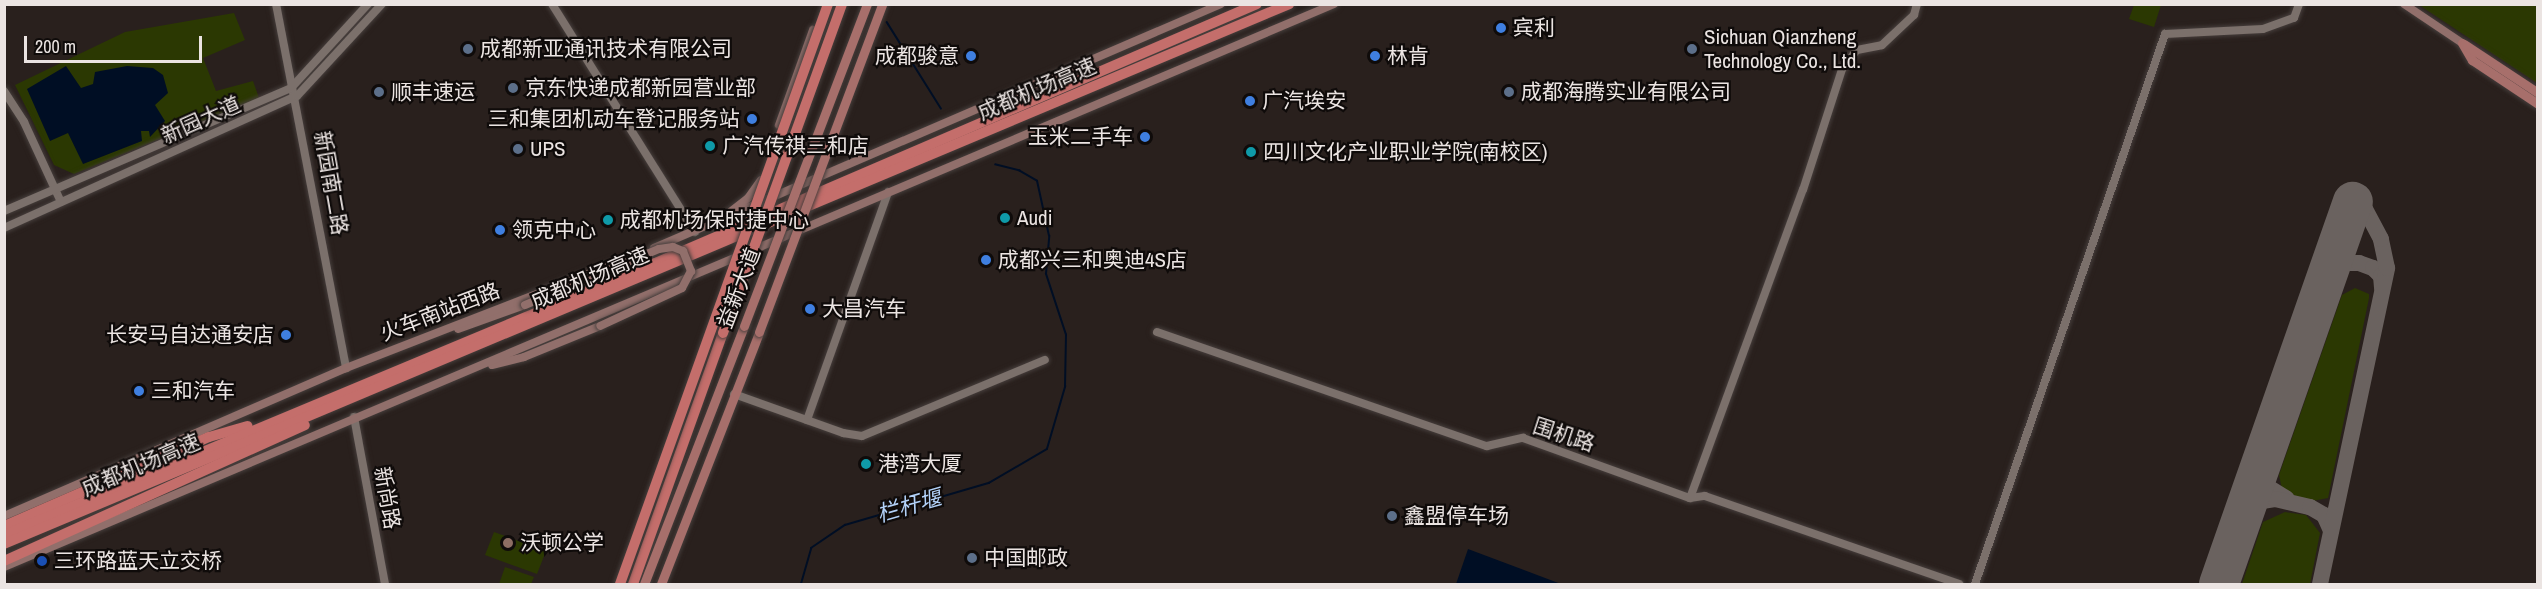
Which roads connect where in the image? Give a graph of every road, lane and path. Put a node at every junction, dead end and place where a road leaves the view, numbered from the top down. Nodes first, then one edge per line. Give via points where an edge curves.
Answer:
1 (276, 4) edge
2 (368, 4) edge
3 (382, 4) edge
4 (552, 4) edge
5 (823, 4) edge
6 (828, 4) edge
7 (842, 4) edge
8 (867, 4) edge
9 (882, 4) edge
10 (1221, 4) edge
11 (1257, 4) edge
12 (1289, 4) edge
13 (1334, 4) edge
14 (1917, 4) edge
15 (2299, 4) edge
16 (2404, 4) edge
17 (814, 41) junction
18 (2462, 42) junction
19 (294, 84) junction
20 (4, 91) edge
21 (2538, 93) edge
22 (297, 96) junction
23 (2538, 104) edge
24 (55, 190) junction
25 (888, 192) junction
26 (60, 202) junction
27 (4, 211) edge
28 (718, 221) junction
29 (4, 228) edge
30 (695, 232) junction
31 (583, 297) junction
32 (440, 332) junction
33 (1157, 332) dead end
34 (1045, 360) dead end
35 (346, 368) junction
36 (468, 370) junction
37 (372, 391) junction
38 (735, 394) junction
39 (305, 409) junction
40 (354, 417) junction
41 (807, 420) junction
42 (1690, 498) junction
43 (29, 515) junction
44 (4, 518) edge
45 (4, 526) edge
46 (4, 535) edge
47 (4, 544) edge
48 (4, 561) edge
49 (4, 567) edge
50 (385, 585) edge
51 (620, 585) edge
52 (633, 585) edge
53 (644, 585) edge
54 (661, 585) edge
55 (1959, 585) edge
56 (1975, 585) edge

1 - 19 street, 新园南二路
2 - 19 street, 新园大道
3 - 22 street, 新园大道
4 - 30 street
5 - 17 highway, bridge
5 - 28 main road via 760,184
6 - 17 highway, bridge
7 - 52 highway, bridge
8 - 53 main road, 益新大道, bridge
9 - 38 main road, 益新大道, bridge
10 - 28 main road, 火车南站西路
11 - 31 highway, 成都机场高速
12 - 31 highway, 成都机场高速
13 - 25 main road
14 - 42 street via 1914,15 1882,45 1857,50 1842,69 1803,190
15 - 56 street via 2294,18 2263,29 2165,34
16 - 18 main road
17 - 51 highway, bridge
18 - 21 main road
18 - 23 main road via 2472,60
19 - 22 street, 新园南二路
19 - 24 street, 新园大道
20 - 24 street via 24,122
22 - 26 street, 新园大道
22 - 35 street, 新园南二路
24 - 26 street
24 - 27 street, 新园大道
25 - 36 main road
25 - 41 street
26 - 29 street, 新园大道
28 - 30 main road, 火车南站西路
30 - 32 main road, 火车南站西路
31 - 37 highway, 成都机场高速
31 - 39 highway, 成都机场高速
32 - 35 main road, 火车南站西路
32 - 36 main road, bridge via 469,327 659,249 673,247 683,252 691,271 682,288 524,357
33 - 42 street, 围机路 via 1487,446 1523,438
34 - 41 street via 862,436
35 - 44 main road, 火车南站西路
36 - 40 main road
37 - 47 highway, 成都机场高速
37 - 48 highway via 300,428
38 - 41 street
38 - 54 main road, 益新大道
39 - 43 highway via 210,437
39 - 46 highway, 成都机场高速
40 - 49 main road
40 - 50 street, 新尚路
42 - 55 street, 围机路 via 1705,496
43 - 44 highway
43 - 45 highway

